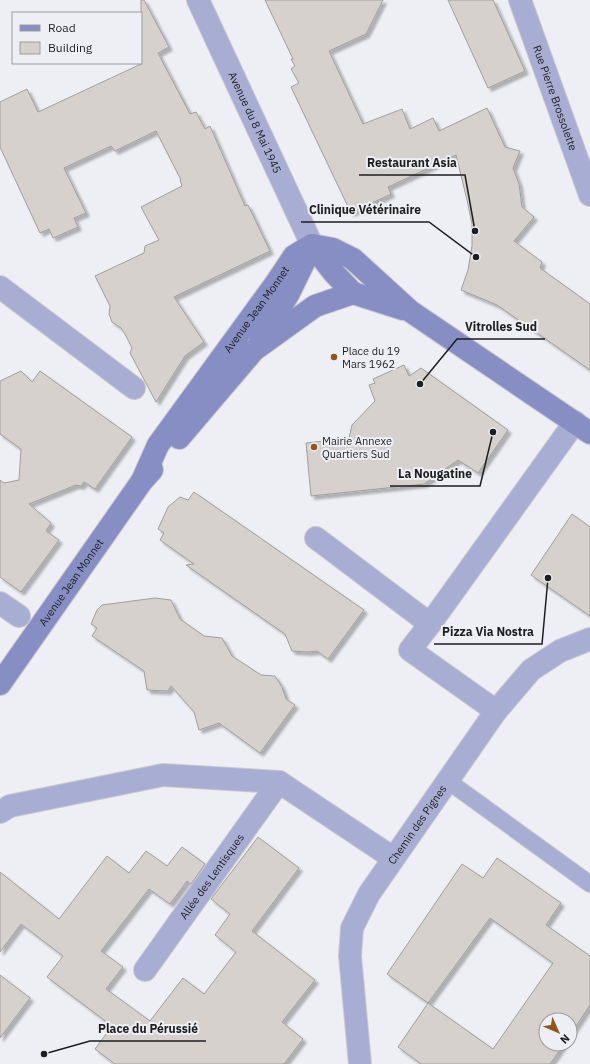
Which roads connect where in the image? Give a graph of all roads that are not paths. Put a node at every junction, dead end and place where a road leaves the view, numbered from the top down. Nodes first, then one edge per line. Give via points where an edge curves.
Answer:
1 (198, 0) edge
2 (520, 0) edge
3 (590, 195) edge
4 (312, 245) junction
5 (0, 287) edge
6 (354, 293) junction
7 (410, 311) junction
8 (254, 350) junction
9 (134, 388) dead end
10 (582, 427) edge
11 (142, 481) junction
12 (316, 538) dead end
13 (0, 603) edge
14 (19, 616) dead end
15 (430, 624) junction
16 (590, 639) edge
17 (0, 684) edge
18 (496, 711) junction
19 (448, 781) junction
20 (279, 782) junction
21 (0, 812) edge
22 (393, 858) junction
23 (590, 884) edge
24 (145, 970) dead end
25 (360, 1064) edge

1 - 4 street, Avenue du 8 Mai 1945
2 - 3 street, Rue Pierre Brossolette
4 - 6 street
4 - 7 street via 333,249 353,259
4 - 8 street via 289,293
4 - 11 street, Avenue Jean Monnet via 294,256 158,445
5 - 9 street
6 - 7 street
6 - 8 street, Avenue Jean Monnet via 315,306
7 - 10 street
8 - 11 street, Avenue Jean Monnet
10 - 15 street
11 - 17 street, Avenue Jean Monnet
12 - 15 street
13 - 14 street
15 - 18 street via 410,650
16 - 18 street, Chemin des Pignes via 560,651 531,670
18 - 19 street, Chemin des Pignes
19 - 22 street, Chemin des Pignes
19 - 23 lane
20 - 21 street via 163,775 10,806
20 - 22 street
20 - 24 street, Allée des Lentisques
22 - 25 street, Chemin des Pignes via 369,894 352,928 350,956

